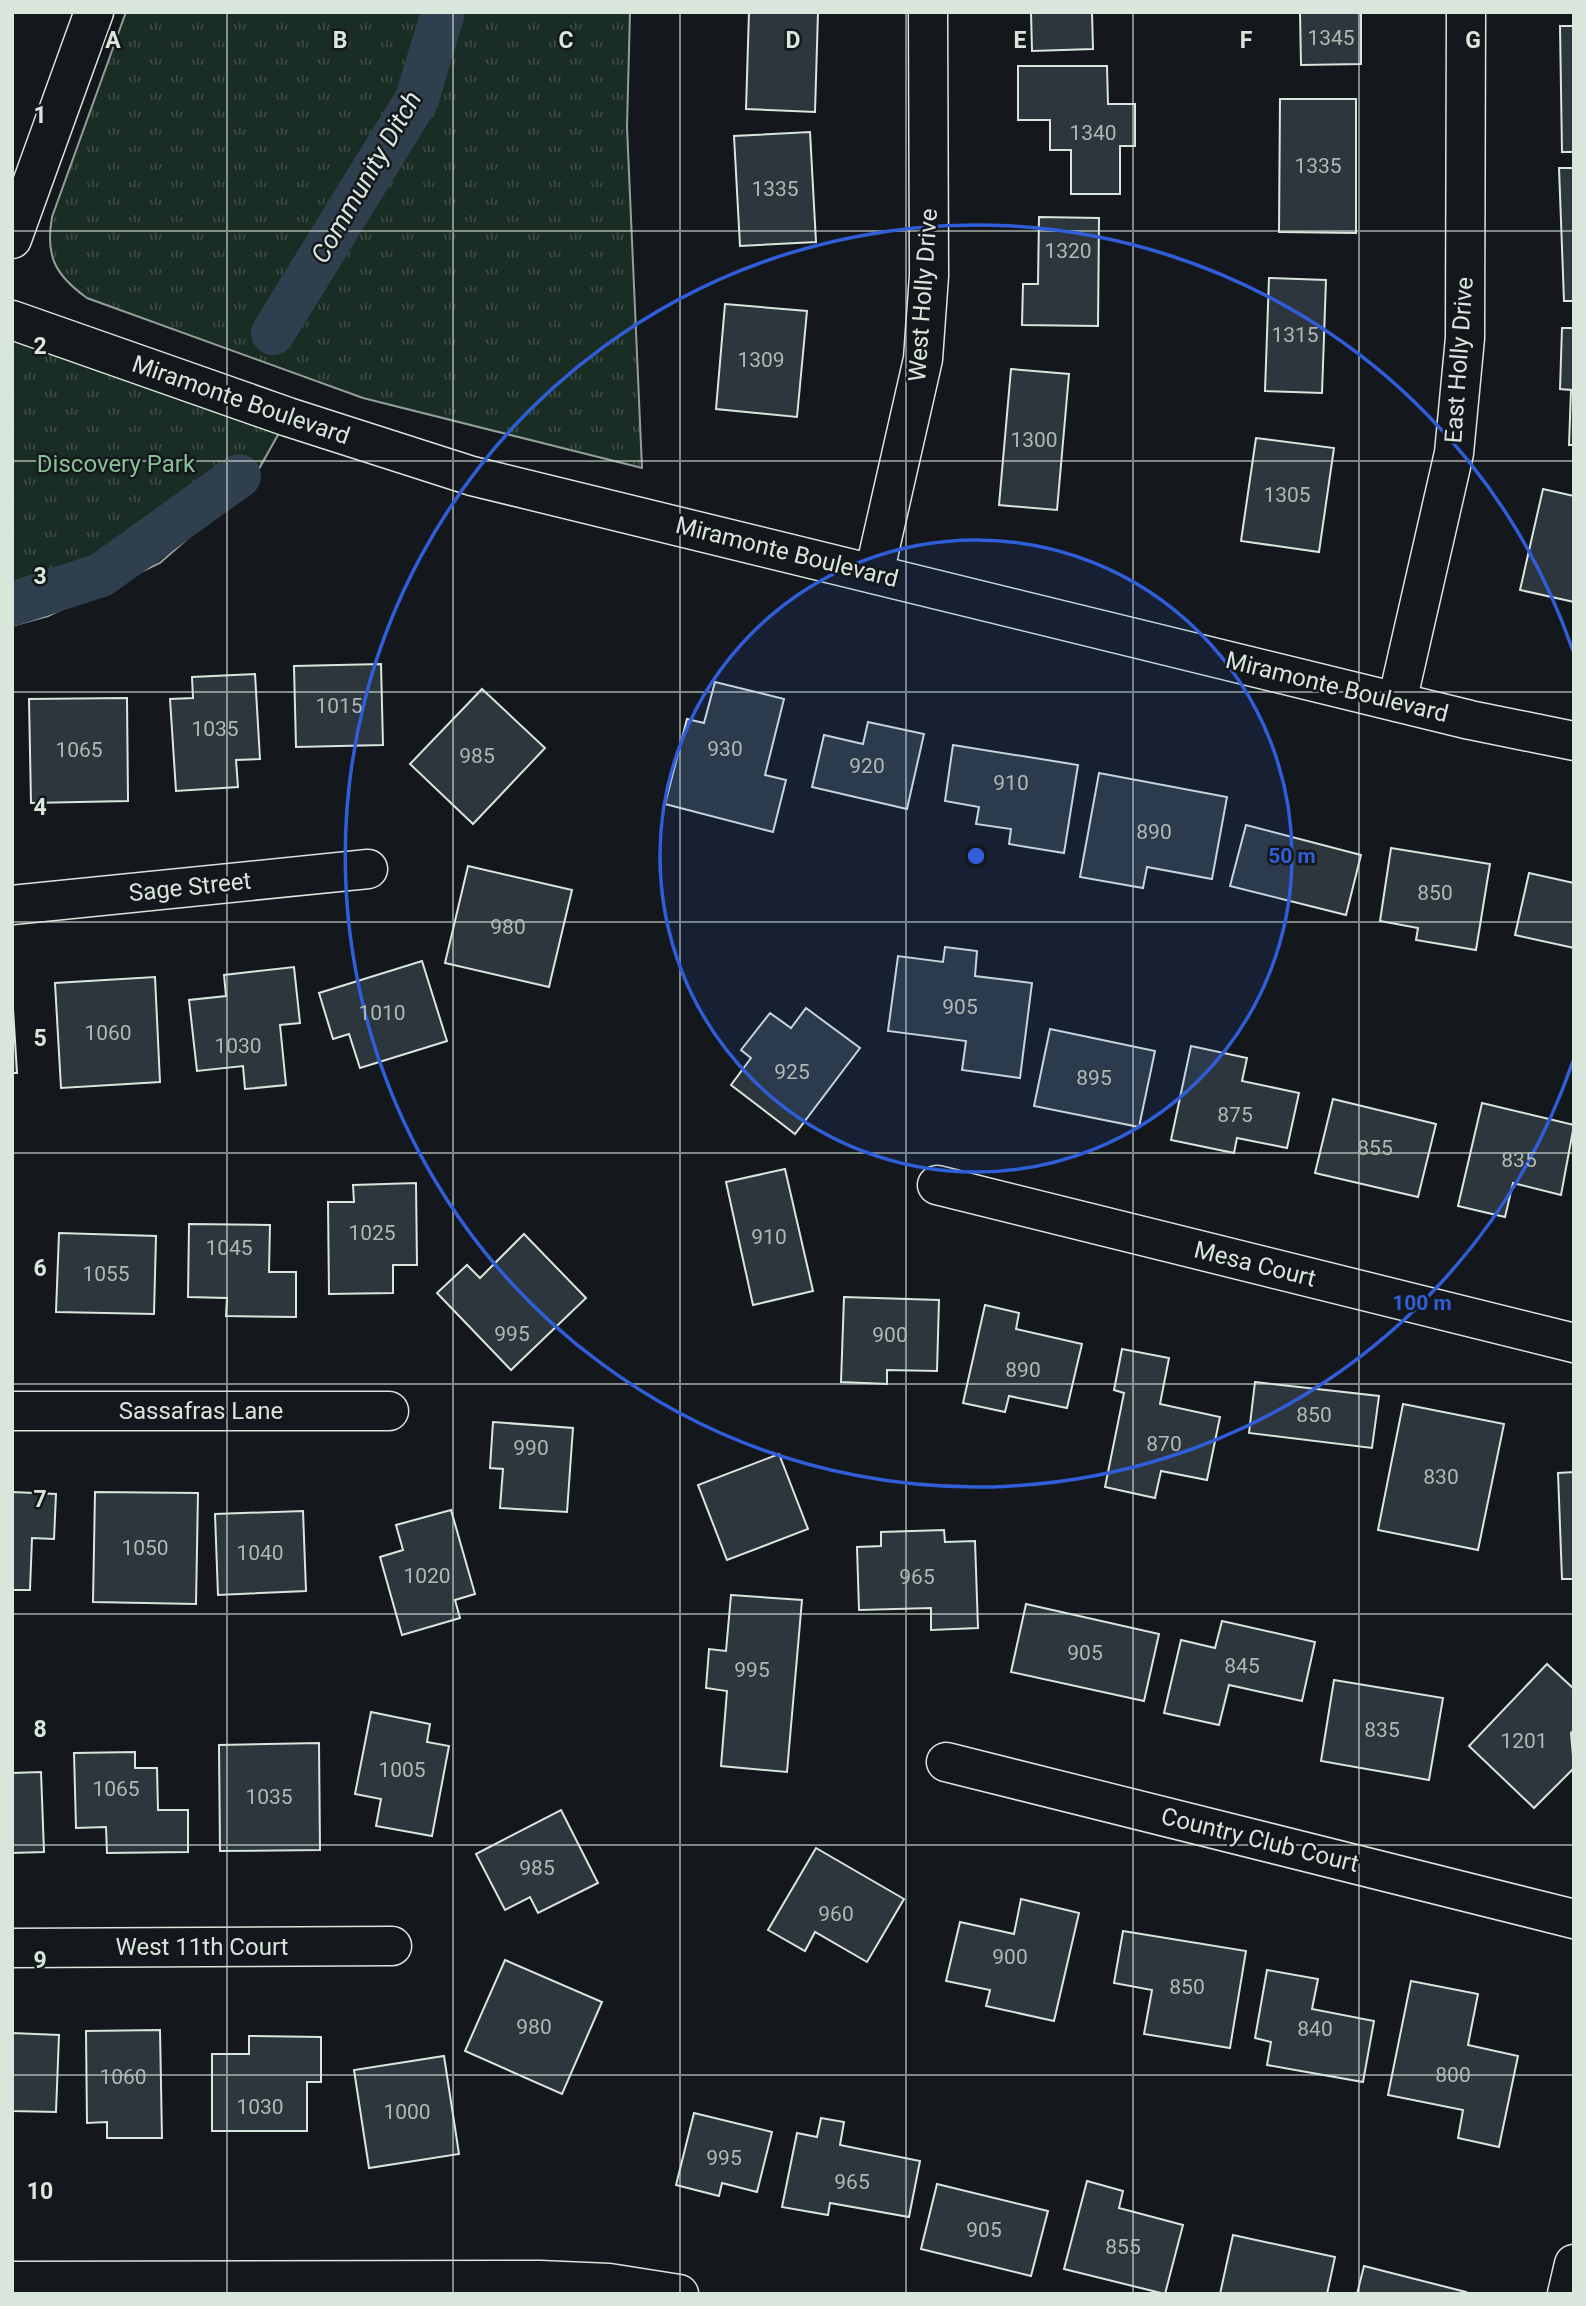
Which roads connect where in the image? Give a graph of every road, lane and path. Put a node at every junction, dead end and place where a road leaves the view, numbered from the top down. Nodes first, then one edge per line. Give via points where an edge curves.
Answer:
1 (94, 12) edge
2 (928, 12) edge
3 (1466, 12) edge
4 (12, 239) edge
5 (12, 320) edge
6 (874, 574) junction
7 (1397, 702) junction
8 (1574, 741) edge
9 (368, 869) dead end
10 (12, 905) edge
11 (937, 1185) dead end
12 (1574, 1343) edge
13 (12, 1411) edge
14 (389, 1411) dead end
15 (946, 1762) dead end
16 (1574, 1919) edge
17 (392, 1946) dead end
18 (12, 1948) edge
19 (1574, 2264) edge
20 (12, 2281) edge
21 (417, 2288) edge
22 (679, 2294) edge
23 (1567, 2294) edge

1 - 4 street
2 - 6 street, West Holly Drive via 929,276 923,359
3 - 7 street, East Holly Drive via 1465,338 1454,453
5 - 6 street, Miramonte Boulevard via 288,418 472,476
6 - 7 street, Miramonte Boulevard
7 - 8 street, Miramonte Boulevard
9 - 10 street, Sage Street
11 - 12 street, Mesa Court
13 - 14 street, Sassafras Lane
15 - 16 street, Country Club Court
17 - 18 street, West 11th Court
19 - 23 street
20 - 21 street
21 - 22 street via 540,2280 609,2283

